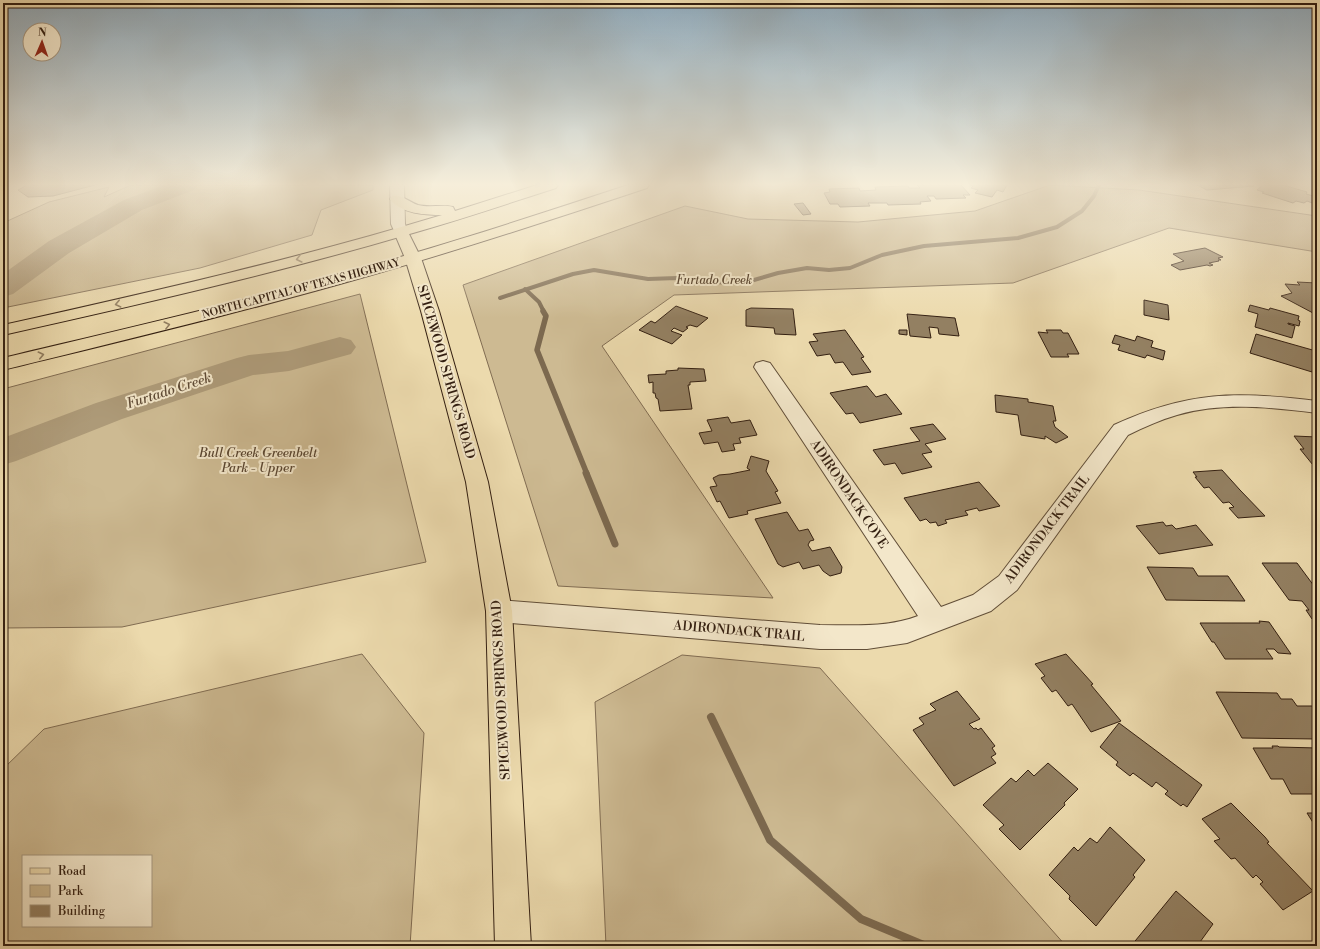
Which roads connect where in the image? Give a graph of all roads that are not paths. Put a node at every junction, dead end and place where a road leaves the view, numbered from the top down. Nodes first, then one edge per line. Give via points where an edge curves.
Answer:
1 (410, 229) edge
2 (503, 229) edge
3 (401, 232) junction
4 (413, 258) junction
5 (3, 330) edge
6 (3, 364) edge
7 (763, 367) dead end
8 (1317, 406) edge
9 (499, 611) junction
10 (936, 620) junction
11 (513, 946) edge

1 - 3 main road
2 - 4 main road, NORTH CAPITAL OF TEXAS HIGHWAY
3 - 4 main road, SPICEWOOD SPRINGS ROAD
3 -> 5 main road via 217,280
6 -> 4 main road, NORTH CAPITAL OF TEXAS HIGHWAY via 192,319
4 - 9 main road, SPICEWOOD SPRINGS ROAD via 477,482
7 - 10 street, ADIRONDACK COVE
8 - 10 street, ADIRONDACK TRAIL via 1227,399 1166,410 1121,430 1008,583 982,603
9 - 10 street, ADIRONDACK TRAIL via 820,637 867,637 907,632
9 - 11 main road, SPICEWOOD SPRINGS ROAD

